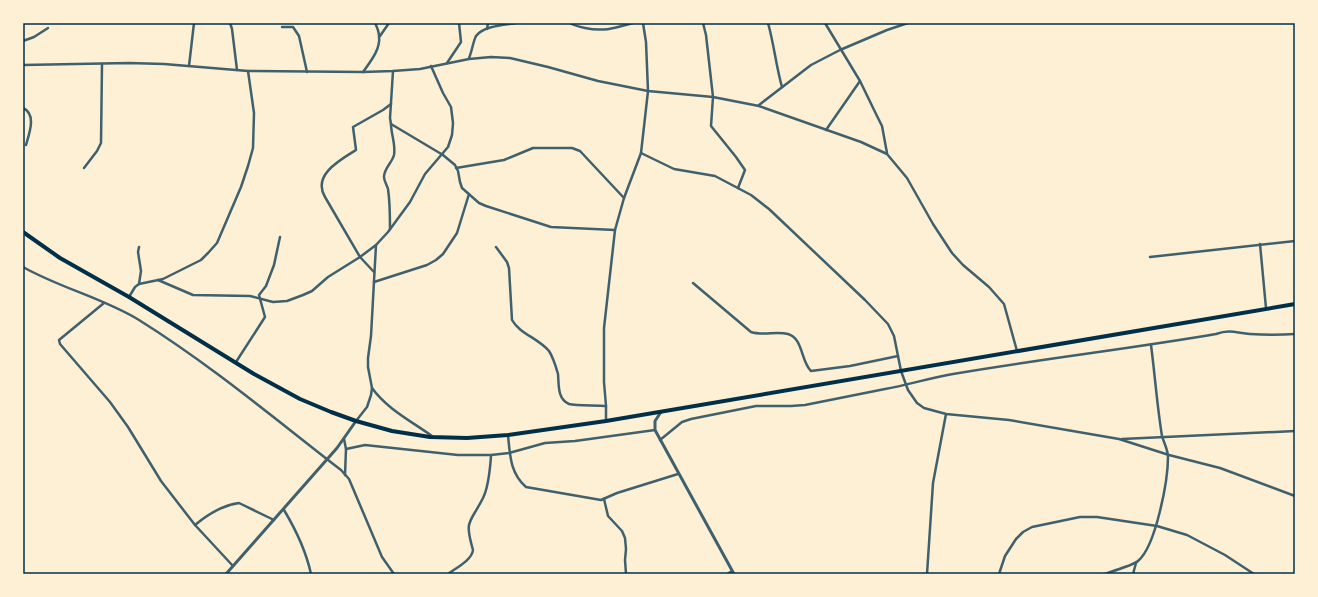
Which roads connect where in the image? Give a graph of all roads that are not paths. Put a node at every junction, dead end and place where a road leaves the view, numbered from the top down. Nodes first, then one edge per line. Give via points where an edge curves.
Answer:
1 (194, 23) edge
2 (230, 23) edge
3 (375, 23) edge
4 (389, 23) edge
5 (459, 23) edge
6 (488, 23) edge
7 (516, 23) edge
8 (570, 23) edge
9 (632, 23) edge
10 (643, 23) edge
11 (703, 23) edge
12 (768, 23) edge
13 (825, 23) edge
14 (908, 23) edge
15 (48, 28) dead end
16 (282, 28) dead end
17 (487, 29) junction
18 (380, 36) junction
19 (23, 40) edge
20 (840, 50) junction
21 (469, 58) junction
22 (447, 63) junction
23 (102, 64) junction
24 (23, 65) edge
25 (189, 66) junction
26 (432, 66) junction
27 (236, 70) junction
28 (248, 71) junction
29 (393, 71) junction
30 (307, 72) junction
31 (363, 72) junction
32 (860, 81) junction
33 (782, 87) junction
34 (648, 91) junction
35 (713, 97) junction
36 (391, 103) junction
37 (759, 106) junction
38 (23, 108) edge
39 (391, 124) junction
40 (826, 130) junction
41 (26, 145) dead end
42 (641, 153) junction
43 (887, 154) junction
44 (443, 155) junction
45 (84, 168) dead end
46 (456, 168) junction
47 (738, 188) junction
48 (470, 194) junction
49 (624, 198) junction
50 (390, 229) junction
51 (615, 230) junction
52 (23, 232) edge
53 (280, 238) dead end
54 (1295, 241) edge
55 (1260, 244) junction
56 (376, 245) junction
57 (140, 246) dead end
58 (496, 246) dead end
59 (360, 257) junction
60 (1150, 257) dead end
61 (23, 267) edge
62 (374, 272) junction
63 (158, 280) junction
64 (374, 282) junction
65 (693, 283) dead end
66 (139, 284) junction
67 (129, 297) junction
68 (260, 298) junction
69 (104, 303) junction
70 (1295, 304) edge
71 (1266, 308) junction
72 (1295, 334) edge
73 (1151, 345) junction
74 (1017, 351) junction
75 (898, 356) junction
76 (236, 362) junction
77 (901, 371) junction
78 (906, 384) junction
79 (372, 388) junction
80 (606, 406) junction
81 (661, 412) junction
82 (946, 414) junction
83 (356, 421) junction
84 (606, 421) junction
85 (654, 430) junction
86 (1295, 431) edge
87 (508, 435) junction
88 (433, 437) junction
89 (1162, 437) junction
90 (344, 439) junction
91 (1119, 439) junction
92 (660, 440) junction
93 (346, 449) junction
94 (510, 453) junction
95 (491, 455) junction
96 (1169, 455) junction
97 (327, 460) junction
98 (678, 474) junction
99 (345, 475) junction
100 (1295, 496) edge
101 (604, 499) junction
102 (284, 510) junction
103 (274, 520) junction
104 (194, 525) junction
105 (1156, 526) junction
106 (1137, 563) junction
107 (233, 566) junction
108 (733, 572) edge
109 (226, 574) edge
110 (311, 574) edge
111 (394, 574) edge
112 (448, 574) edge
113 (626, 574) edge
114 (727, 574) edge
115 (927, 574) edge
116 (999, 574) edge
117 (1106, 574) edge
118 (1133, 574) edge
119 (1254, 574) edge

1 - 25 street
2 - 27 street
3 - 18 street
4 - 18 street
5 - 22 street via 461,42
6 - 17 street
7 - 17 street
8 - 9 street via 598,31
10 - 34 street
11 - 35 street
12 - 33 street via 776,69
13 - 20 street
14 - 20 street
15 - 19 street via 34,37
16 - 30 street via 293,27 297,32
17 - 21 street via 476,37
18 - 31 street via 375,54
20 - 32 street
20 - 33 street via 811,64
21 - 22 street
21 - 34 street via 510,58
22 - 26 street
23 - 24 street
23 - 25 street
23 - 45 street via 101,143
25 - 27 street
26 - 29 street
26 - 44 street via 450,107 453,123 452,135
27 - 28 street
28 - 30 street
28 - 63 street via 254,113 252,148 248,166 217,243 201,260
29 - 31 street
29 - 36 street
30 - 31 street
32 - 40 street
32 - 43 street via 882,126
33 - 37 street
34 - 35 street
34 - 42 street
35 - 37 street
35 - 47 street via 710,123 712,129 745,170
36 - 39 street
36 - 59 street via 353,127 356,150 331,166 322,182 321,191
37 - 40 street
38 - 41 street via 30,116 31,124
39 - 44 street
39 - 50 street via 395,145 394,156 386,168 384,177 388,189
40 - 43 street
42 - 47 street via 674,169 705,173
42 - 49 street
43 - 74 street via 907,178 952,253 1001,299
44 - 46 street
44 - 50 street via 425,174 410,202
46 - 48 street via 460,184
46 - 49 street via 504,160 533,148 572,148 580,151
47 - 75 street via 760,202 888,324
48 - 51 street via 482,205 552,226
48 - 64 street via 457,233 443,254 426,265
49 - 51 street
50 - 56 street
51 - 80 street via 604,328
52 - 67 main road via 60,258
53 - 68 street via 274,265 266,286 259,295
54 - 55 street
55 - 60 street
55 - 71 street
56 - 59 street
56 - 62 street
57 - 66 street
58 - 80 street via 509,268 512,320 552,356 562,399 570,404
59 - 62 street
59 - 68 street via 303,295 279,302
61 - 69 street
62 - 64 street
63 - 66 street
63 - 68 street via 193,295
64 - 79 street via 368,367
65 - 75 street via 751,332 792,336 796,339 811,371
66 - 67 street
67 - 76 main road
68 - 76 street via 265,317
69 - 97 street via 138,320 207,366
69 - 104 street via 59,342 110,402 161,481
70 - 71 main road
71 - 74 main road
72 - 73 street via 1263,335 1224,331
73 - 78 street via 952,374
73 - 89 street
74 - 77 main road
75 - 77 street
76 - 83 main road via 300,400
77 - 78 street
77 - 81 main road
78 - 82 street via 917,403 924,408
78 - 92 street via 805,405 756,406 691,419 682,422
79 - 83 street via 370,401
79 - 88 street via 387,406
80 - 84 street
81 - 84 main road
81 - 85 street via 655,421
82 - 91 street via 1009,420
82 - 115 street via 933,483
83 - 88 main road via 392,431
83 - 90 street
84 - 87 main road
85 - 92 street
85 - 94 street via 545,443
86 - 89 street
87 - 88 main road
87 - 94 street
89 - 91 street
89 - 96 street
90 - 93 street
90 - 97 street
91 - 96 street
92 - 98 street
93 - 95 street via 365,445 458,456
93 - 99 street
94 - 95 street
94 - 101 street via 515,474 526,487 596,500
95 - 112 street via 483,498 469,521 473,554
96 - 100 street via 1220,468
96 - 105 street
97 - 99 street
97 - 102 street
98 - 101 street
98 - 108 street
99 - 111 street via 362,507 382,557
101 - 113 street via 608,516 625,538
102 - 103 street
102 - 110 street via 302,545
103 - 104 street via 239,503 216,511
103 - 107 street
104 - 107 street
105 - 106 street via 1147,548
105 - 116 street via 1097,517 1080,517 1039,524 1023,532 1016,539 1005,556
105 - 119 street via 1187,535 1225,554
106 - 117 street
106 - 118 street
107 - 109 street
108 - 114 street

